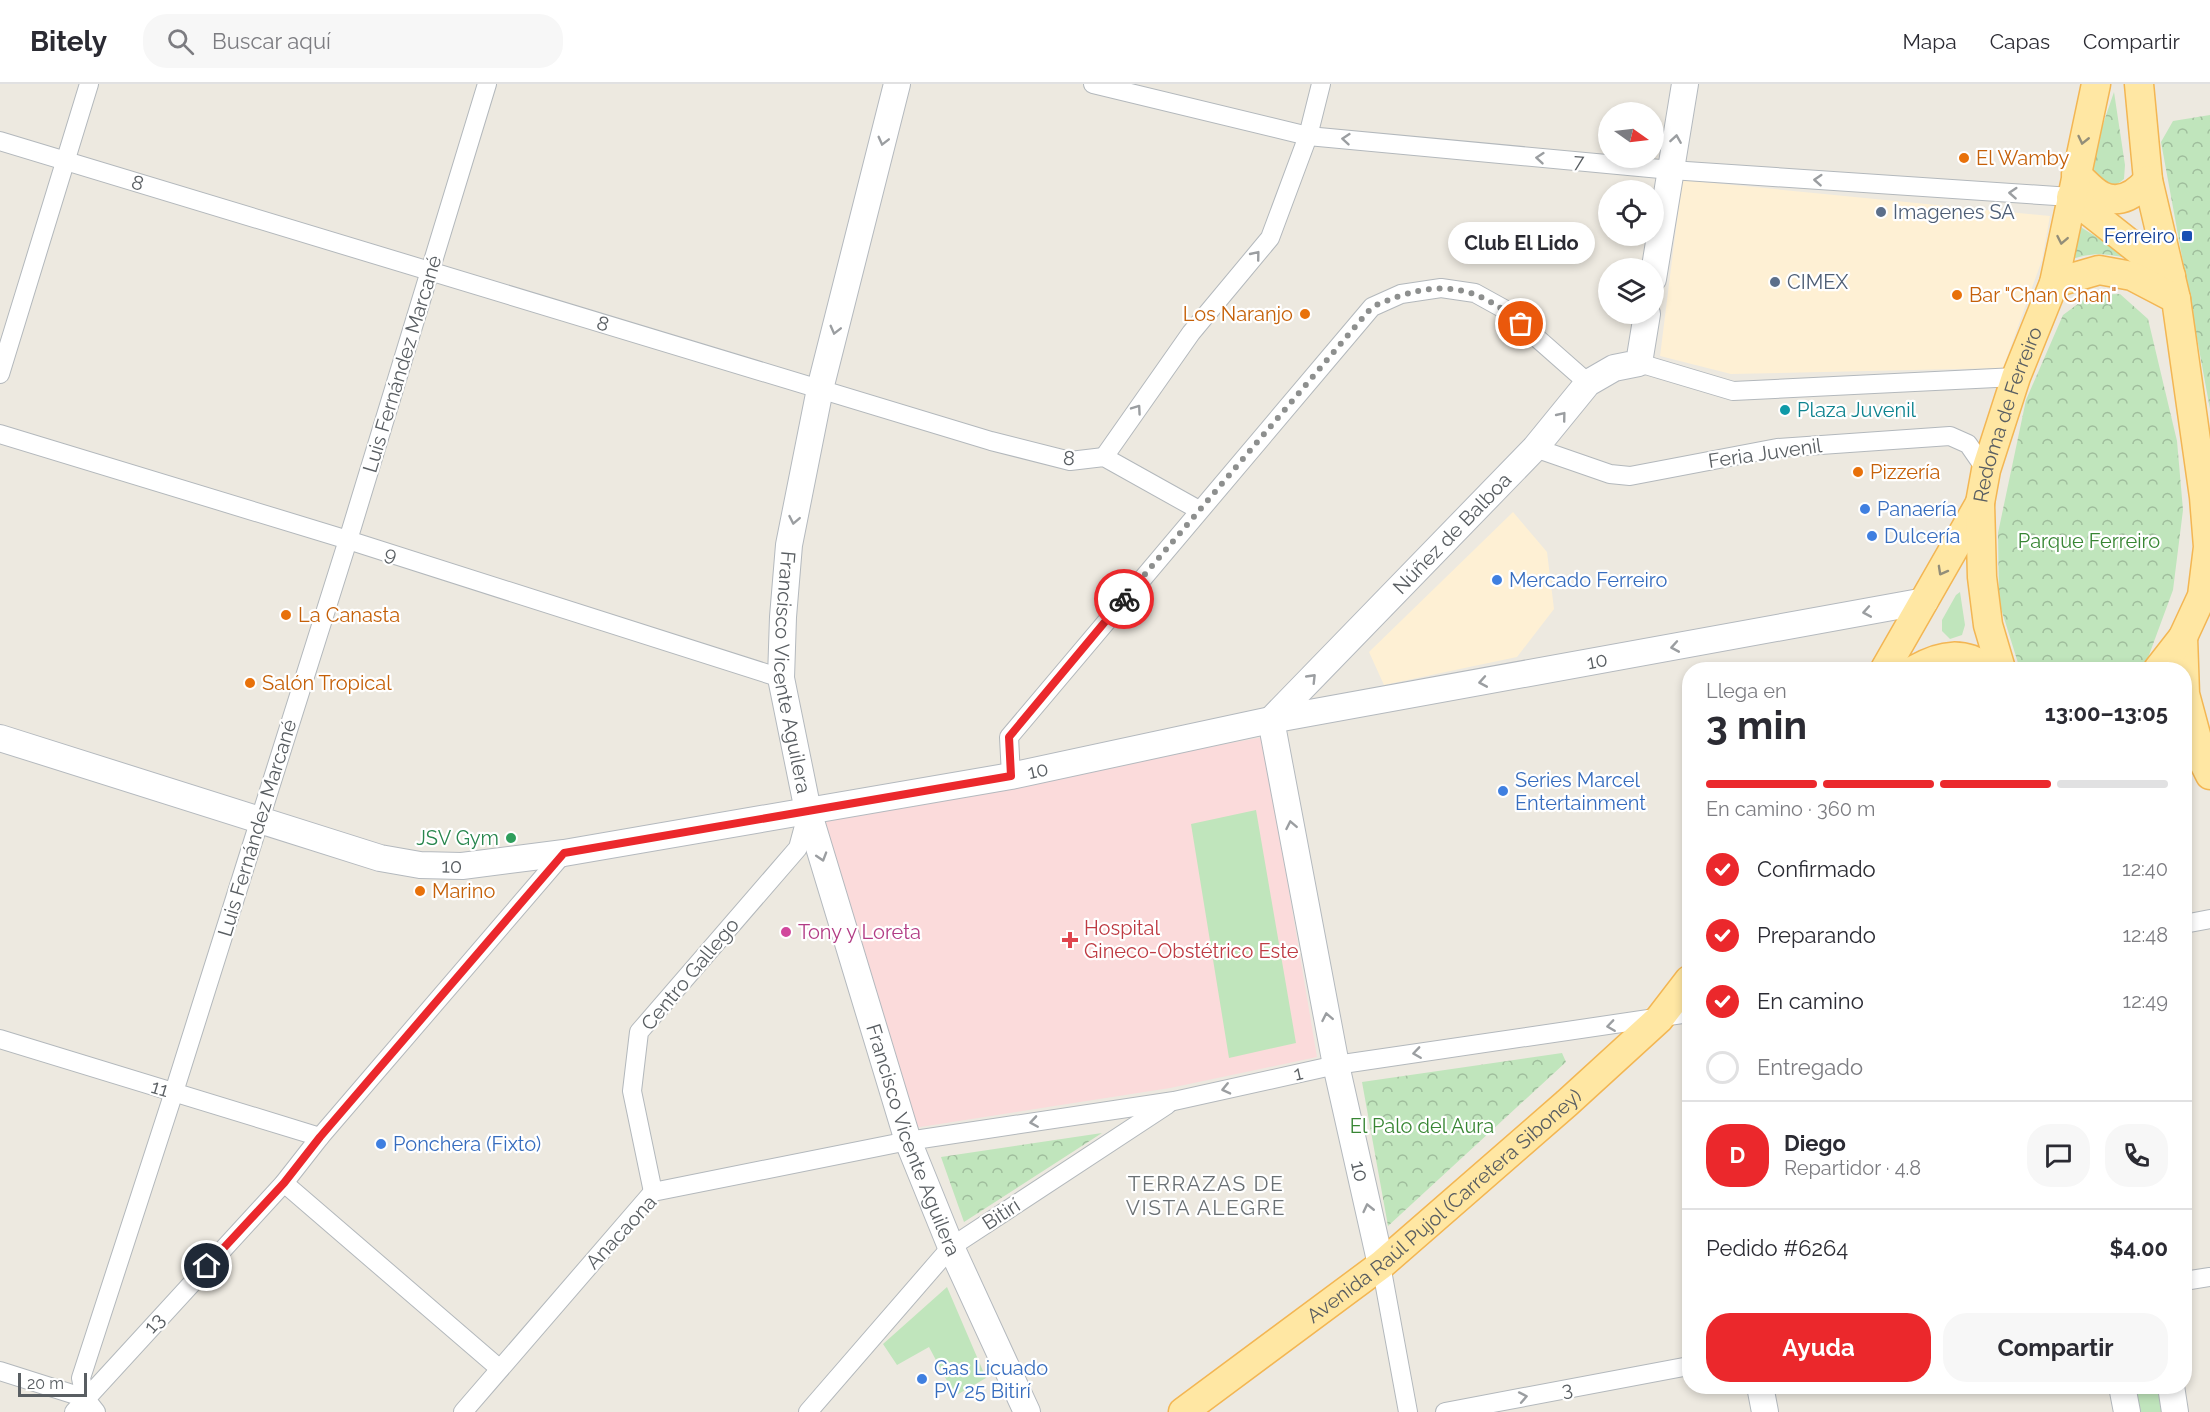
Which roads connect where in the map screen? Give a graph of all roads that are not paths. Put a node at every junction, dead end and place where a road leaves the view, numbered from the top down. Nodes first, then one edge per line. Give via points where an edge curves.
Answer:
1 (89, 84) edge
2 (487, 84) edge
3 (897, 84) edge
4 (1094, 84) edge
5 (1321, 84) edge
6 (1685, 84) edge
7 (2096, 84) edge
8 (2139, 84) edge
9 (1308, 136) junction
10 (0, 141) edge
11 (66, 161) junction
12 (1671, 170) junction
13 (2148, 180) junction
14 (2073, 186) junction
15 (1656, 258) edge
16 (431, 271) junction
17 (2054, 283) junction
18 (2174, 288) junction
19 (1645, 324) edge
20 (1639, 363) junction
21 (0, 374) edge
22 (2016, 377) junction
23 (1588, 383) junction
24 (820, 389) junction
25 (0, 434) edge
26 (1535, 448) junction
27 (1104, 457) junction
28 (1986, 470) junction
29 (2207, 499) edge
30 (1980, 503) junction
31 (1199, 510) junction
32 (348, 540) junction
33 (2206, 595) edge
34 (1924, 601) junction
35 (2183, 637) junction
36 (1889, 662) edge
37 (1933, 662) edge
38 (1978, 662) edge
39 (1999, 662) edge
40 (2163, 662) edge
41 (2184, 662) edge
42 (781, 678) junction
43 (1271, 720) junction
44 (2192, 728) edge
45 (0, 738) edge
46 (2199, 763) edge
47 (1011, 776) junction
48 (808, 811) junction
49 (259, 820) junction
50 (564, 853) junction
51 (2210, 919) edge
52 (2192, 922) edge
53 (1682, 989) edge
54 (1682, 1014) edge
55 (1659, 1019) junction
56 (0, 1039) edge
57 (1336, 1065) junction
58 (174, 1092) junction
59 (1174, 1101) junction
60 (320, 1137) junction
61 (908, 1141) junction
62 (284, 1183) junction
63 (653, 1192) junction
64 (951, 1247) junction
65 (1381, 1265) junction
66 (2210, 1277) edge
67 (2192, 1280) edge
68 (1682, 1367) edge
69 (500, 1369) junction
70 (0, 1371) edge
71 (1762, 1394) edge
72 (2124, 1394) edge
73 (2172, 1394) edge
74 (85, 1407) edge
75 (463, 1412) edge
76 (808, 1412) edge
77 (1027, 1412) edge
78 (1183, 1412) edge
79 (1408, 1412) edge
80 (1445, 1412) edge
81 (1765, 1412) edge
82 (2127, 1412) edge
83 (2175, 1412) edge

1 - 11 street
2 - 16 street, Luis Fernández Marcané
3 -> 24 main road, Francisco Vicente Aguilera
4 - 9 street, 7
5 - 9 street
12 -> 6 main road
7 -> 14 main road, Redoma de Ferreiro
8 - 13 main road
12 -> 9 street, 7
27 -> 9 street via 1191,333 1270,238
10 - 11 street, 8
11 - 16 street, 8
11 - 21 street
14 -> 12 street, 7
12 - 15 main road
13 - 14 main road via 2139,191 2122,199
13 - 18 main road
14 -> 17 main road, Redoma de Ferreiro
14 - 18 main road
16 - 24 street, 8
16 - 32 street, Luis Fernández Marcané
17 - 18 main road via 2100,270
17 - 22 main road, Redoma de Ferreiro
18 - 29 main road
19 - 20 main road
20 - 22 street via 1733,391
20 - 23 main road, Núñez de Balboa via 1614,368
22 - 28 main road, Redoma de Ferreiro
26 -> 23 main road, Núñez de Balboa
23 - 31 street via 1504,309 1475,293 1441,288 1401,294 1372,307
24 - 27 street, 8 via 1070,461
24 -> 42 main road, Francisco Vicente Aguilera via 789,545
25 - 32 street, 9
26 - 28 street, Feria Juvenil via 1610,474 1630,476 1777,448 1950,436 1968,444
43 -> 26 main road, Núñez de Balboa
27 - 31 street, 8
28 - 30 main road, Redoma de Ferreiro
29 - 33 main road
30 -> 34 main road
30 - 39 main road, Redoma de Ferreiro via 1982,577 1988,625
31 - 47 street via 1009,737
32 - 42 street, 9
32 - 49 street, Luis Fernández Marcané
33 - 35 main road
34 - 36 main road
34 -> 43 main road, 10
35 - 40 main road
35 - 41 main road
37 - 38 main road via 1952,657 1970,657
42 - 48 main road, Francisco Vicente Aguilera
43 - 47 main road, 10
57 -> 43 main road, 10
44 - 46 main road
45 - 49 main road, 10
47 - 48 main road, 10
48 - 50 main road, 10
48 -> 61 main road, Francisco Vicente Aguilera
48 - 63 street, Centro Gallego via 798,848 639,1032 632,1091
49 - 50 main road, 10 via 380,858 420,865 462,866
49 - 58 street, Luis Fernández Marcané
50 - 60 street, 13
51 - 52 street
53 - 55 main road, Avenida Raúl Pujol (Carretera Siboney)
54 - 55 street, 1
55 -> 57 street, 1
55 - 65 main road, Avenida Raúl Pujol (Carretera Siboney)
56 - 58 street, 11
57 -> 59 street, 1
65 -> 57 main road, 10
58 - 60 street, 11
58 - 74 street, Luis Fernández Marcané via 81,1378
59 -> 61 street, 1
59 - 64 street, Bitirí
60 - 62 street, 13
61 - 63 street, Anacaona
61 - 64 main road, Francisco Vicente Aguilera
62 - 69 street
62 - 74 street, 13
63 - 69 street, Anacaona
64 - 76 street, Bitirí
64 - 77 main road, Francisco Vicente Aguilera
65 - 78 main road, Avenida Raúl Pujol (Carretera Siboney)
65 - 79 street, 10
66 - 67 street
80 -> 68 street, 3
69 - 75 street, Anacaona
70 - 74 street
71 - 81 main road
72 - 82 main road
73 - 83 main road

